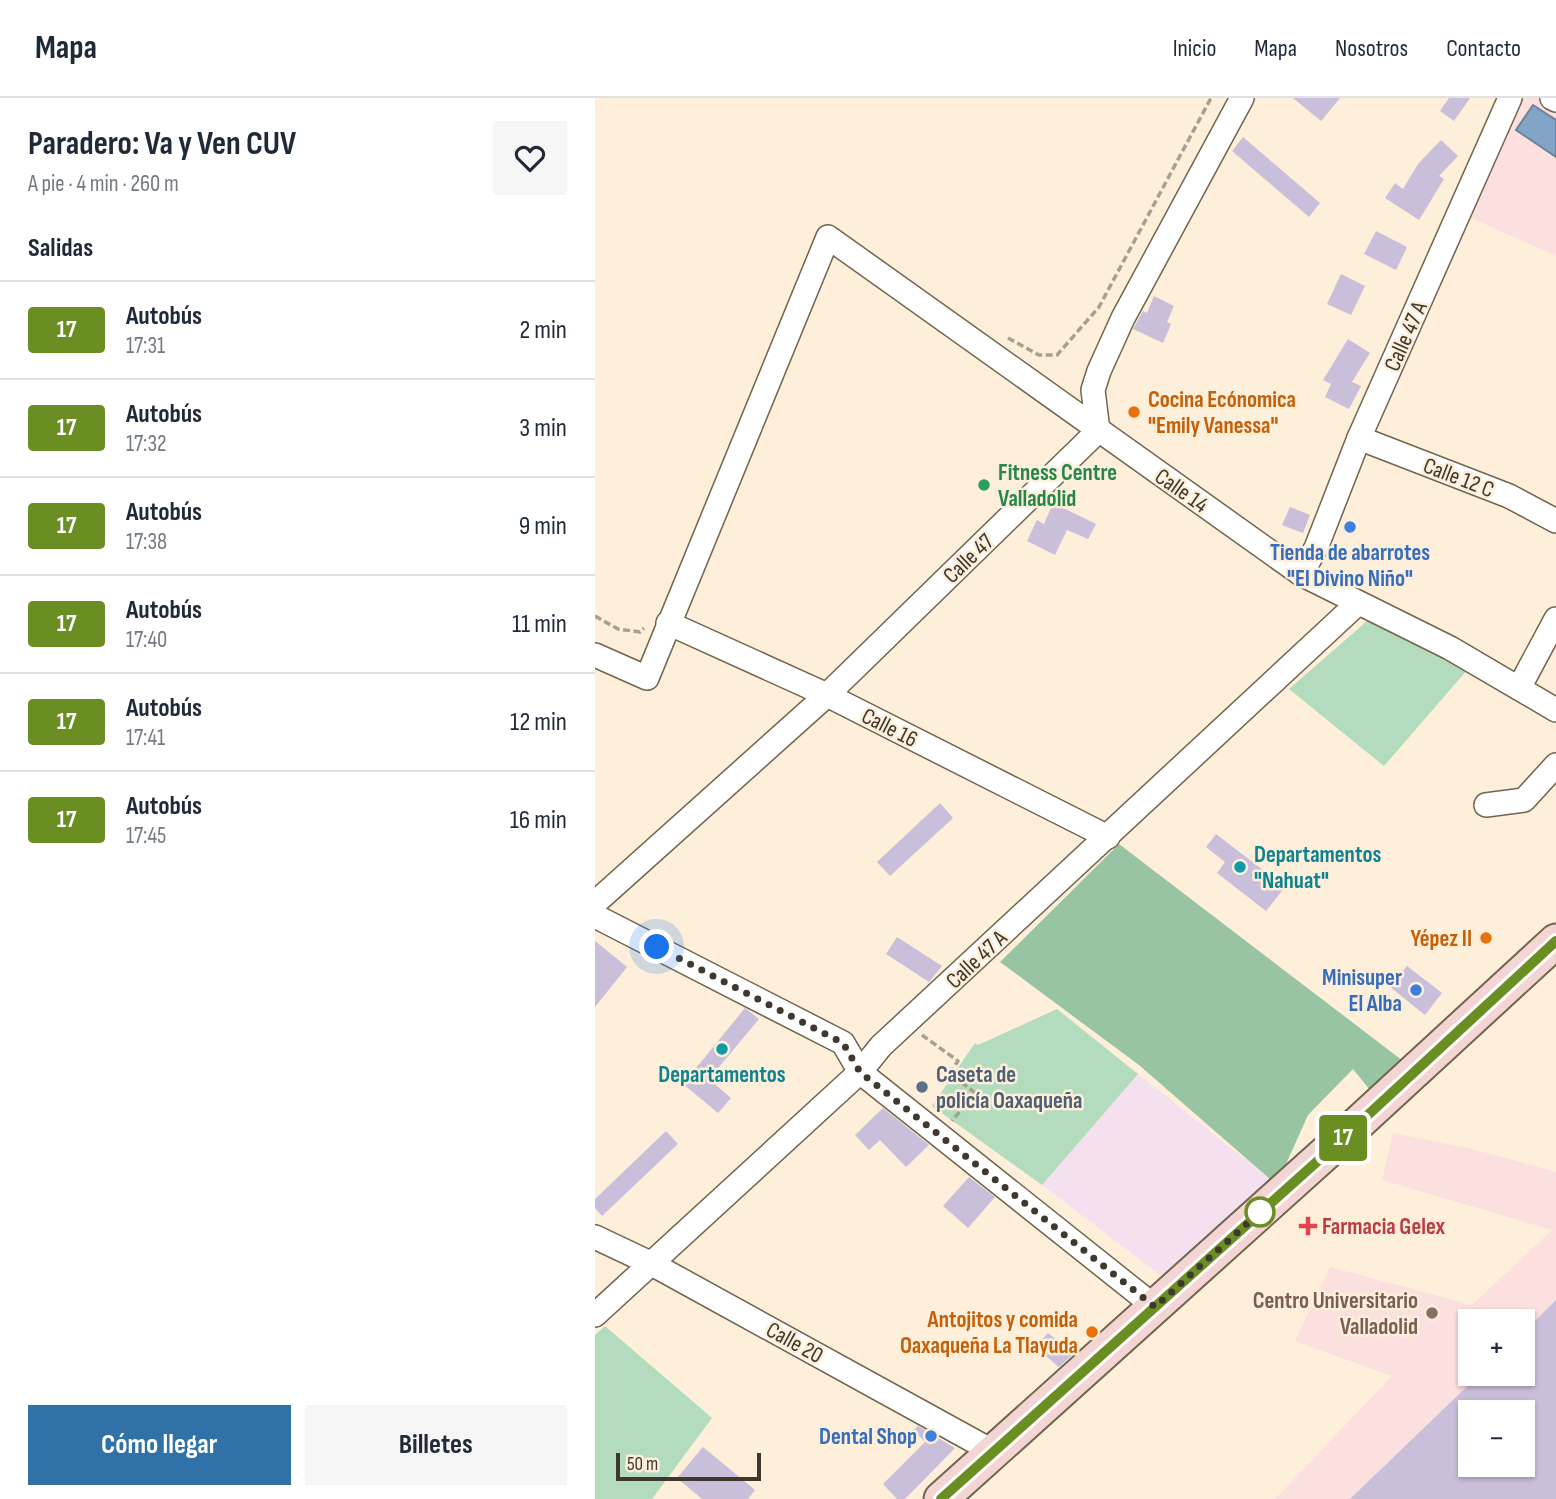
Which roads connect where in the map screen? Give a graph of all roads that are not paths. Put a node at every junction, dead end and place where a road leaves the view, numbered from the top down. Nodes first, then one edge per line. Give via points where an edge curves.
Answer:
1 (1242, 98) edge
2 (1510, 98) edge
3 (1089, 425) junction
4 (1359, 438) junction
5 (1556, 521) edge
6 (1301, 574) junction
7 (1358, 603) junction
8 (1556, 619) edge
9 (657, 624) junction
10 (595, 655) edge
11 (1519, 688) junction
12 (827, 695) junction
13 (1556, 710) edge
14 (1556, 765) edge
15 (1486, 805) dead end
16 (1108, 837) junction
17 (595, 903) edge
18 (595, 916) edge
19 (1556, 941) edge
20 (860, 1072) junction
21 (595, 1237) edge
22 (652, 1264) junction
23 (1155, 1307) junction
24 (595, 1315) edge
25 (992, 1451) junction
26 (941, 1499) edge

1 - 3 street via 1123,318 1093,390
2 - 4 street, Calle 47 A
3 - 6 street, Calle 14
3 - 9 street, Calle 14 via 828,237
3 - 12 street, Calle 47
4 - 5 street, Calle 12 C via 1509,496
4 - 6 street, Calle 47 A via 1316,548
6 - 7 street, Calle 14
7 - 11 street, Calle 14
7 - 16 street, Calle 47 A
8 - 11 street
9 - 10 street via 647,678
9 - 12 street, Calle 16
11 - 13 street, Calle 14
12 - 16 street, Calle 16
12 - 17 street, Calle 47
14 - 15 street via 1524,800
16 - 20 street, Calle 47 A via 881,1045
18 - 20 street via 843,1043
19 - 23 street
20 - 22 street, Calle 47 A
20 - 23 street
21 - 22 street, Calle 20
22 - 24 street, Calle 47 A
22 - 25 street, Calle 20
23 - 25 street
25 - 26 street

